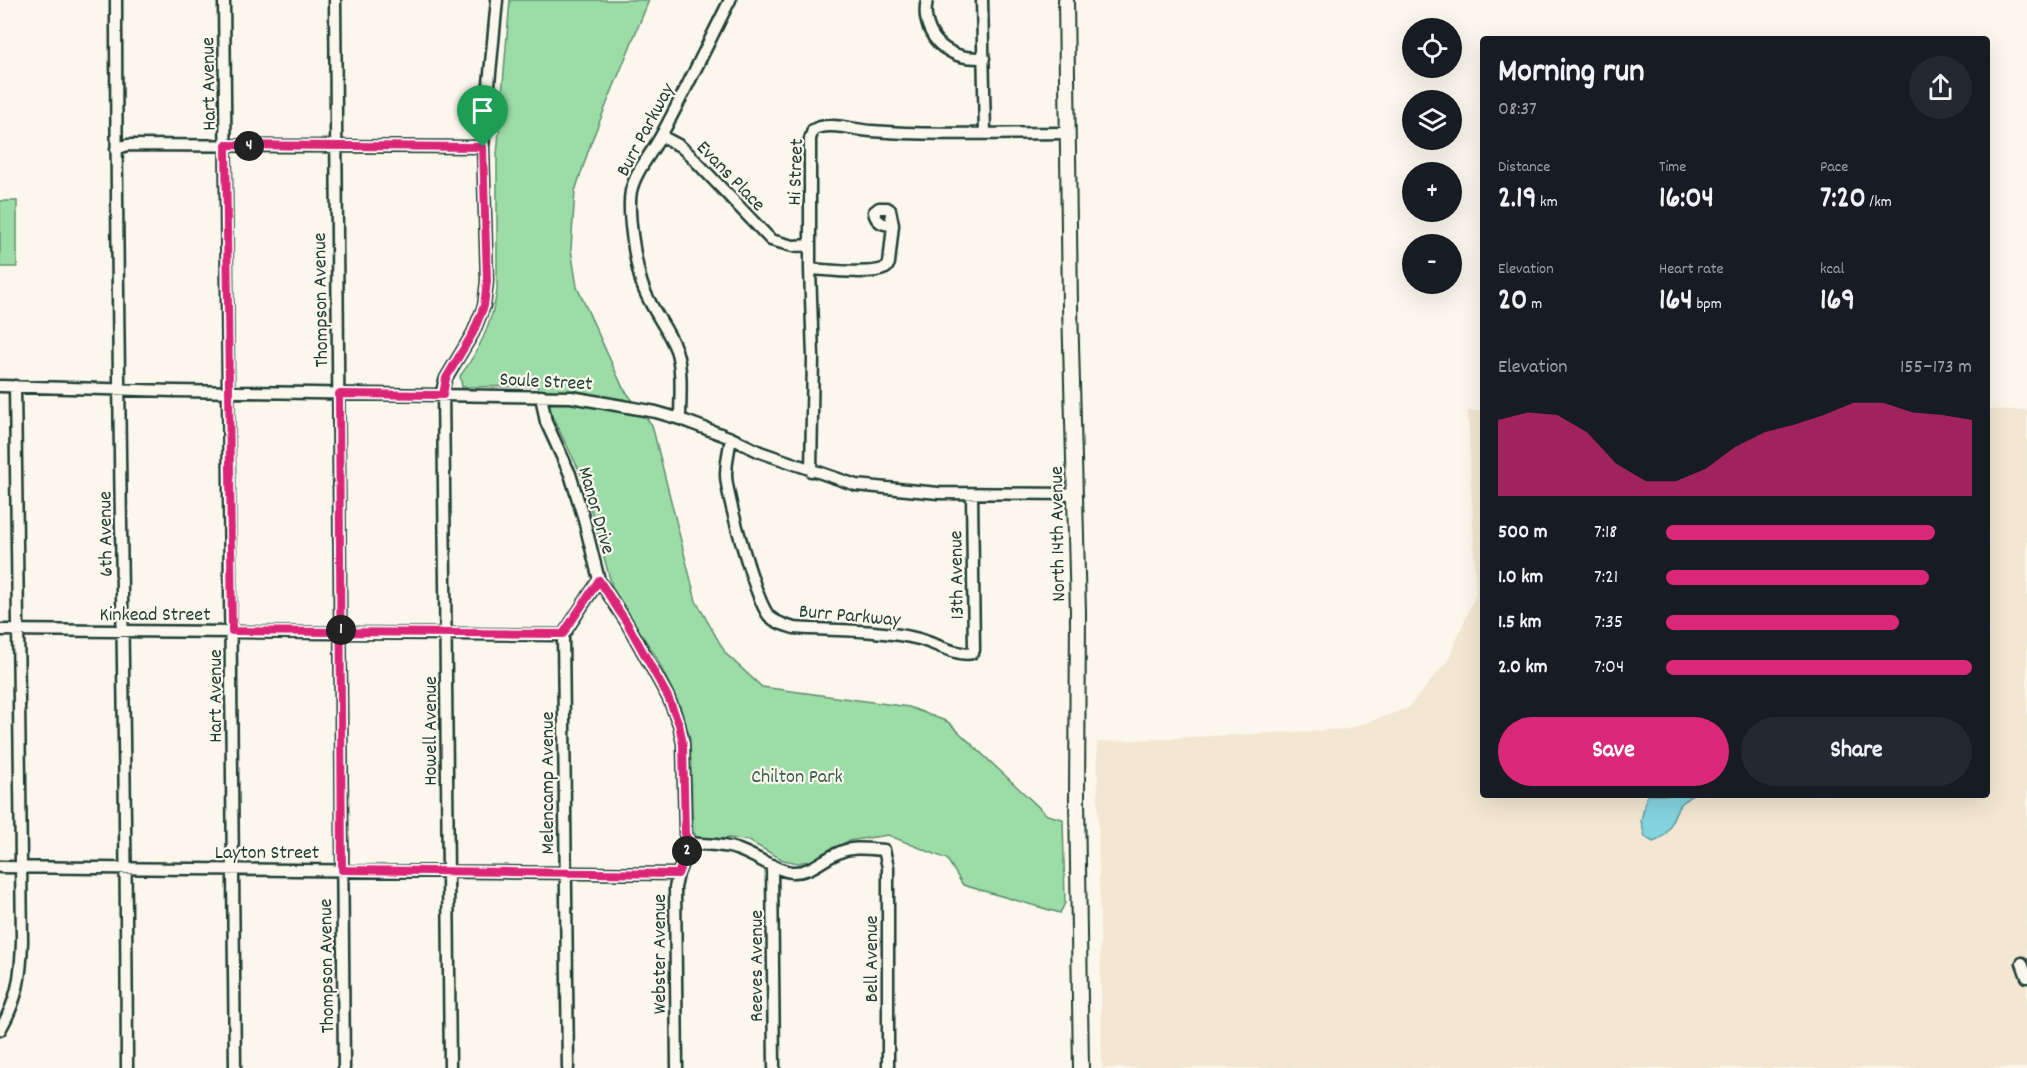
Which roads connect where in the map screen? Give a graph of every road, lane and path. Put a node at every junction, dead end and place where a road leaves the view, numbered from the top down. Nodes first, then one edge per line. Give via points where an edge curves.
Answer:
1 (116, 0) edge
2 (224, 0) edge
3 (334, 0) edge
4 (497, 0) edge
5 (730, 0) edge
6 (927, 0) edge
7 (982, 0) edge
8 (1066, 0) edge
9 (984, 58) junction
10 (985, 133) junction
11 (1068, 133) junction
12 (661, 136) junction
13 (226, 145) junction
14 (336, 146) junction
15 (483, 147) junction
16 (116, 149) junction
17 (892, 225) dead end
18 (810, 245) junction
19 (810, 269) junction
20 (0, 386) edge
21 (15, 386) junction
22 (119, 390) junction
23 (229, 392) junction
24 (339, 394) junction
25 (443, 395) junction
26 (541, 396) junction
27 (680, 418) junction
28 (731, 438) junction
29 (811, 471) junction
30 (972, 494) junction
31 (1075, 494) junction
32 (599, 580) junction
33 (0, 630) edge
34 (124, 630) junction
35 (19, 631) junction
36 (232, 631) junction
37 (341, 632) junction
38 (447, 633) junction
39 (563, 634) junction
40 (969, 654) joint
41 (690, 843) junction
42 (772, 865) junction
43 (0, 867) edge
44 (21, 868) junction
45 (125, 868) junction
46 (233, 869) junction
47 (342, 870) junction
48 (448, 871) junction
49 (564, 872) junction
50 (678, 874) junction
51 (2022, 963) dead end
52 (2027, 977) edge
53 (0, 1030) edge
54 (127, 1068) edge
55 (235, 1068) edge
56 (344, 1068) edge
57 (450, 1068) edge
58 (568, 1068) edge
59 (677, 1068) edge
60 (774, 1068) edge
61 (888, 1068) edge
62 (1081, 1068) edge

1 - 16 street, 6th Avenue
2 - 13 street, Hart Avenue
3 - 14 street, Thompson Avenue
4 - 15 street
5 - 12 street, Burr Parkway
6 - 9 street via 926,17 939,43 951,53
7 - 9 street
8 - 11 main road, North 14th Avenue
9 - 10 street
10 - 11 street, Hi Street
10 - 18 street, Hi Street via 884,132 828,126 813,130
11 - 31 main road, North 14th Avenue
12 - 18 street, Evans Place via 690,155 771,240 793,246
12 - 27 street, Burr Parkway via 639,172 630,199 641,281 676,351
13 - 14 street
13 - 16 street via 127,145
13 - 23 street, Hart Avenue
14 - 15 street
14 - 24 street, Thompson Avenue
15 - 25 street via 487,281 484,306 446,378
16 - 22 street, 6th Avenue
17 - 19 street via 890,263 886,268
18 - 19 street, Hi Street
19 - 29 street, Hi Street
20 - 21 street, Soule Street
21 - 22 street, Soule Street
21 - 35 street
22 - 23 street, Soule Street
22 - 34 street, 6th Avenue
23 - 24 street, Soule Street
23 - 36 street, Hart Avenue
24 - 25 street, Soule Street
24 - 37 street, Thompson Avenue
25 - 26 street, Soule Street
25 - 38 street, Howell Avenue
26 - 27 street, Soule Street via 610,402
26 - 32 street, Manor Drive via 546,422 570,474
27 - 28 street, Soule Street
28 - 29 street, Soule Street
28 - 40 street, Burr Parkway via 726,476 755,586 770,617 794,628 889,634
29 - 30 street, Soule Street via 856,485
30 - 31 street, Soule Street
30 - 40 street, 13th Avenue via 974,650
31 - 62 main road, North 14th Avenue
32 - 39 street
32 - 41 street, Manor Drive via 627,623 679,724 685,834
33 - 35 street, Kinkead Street
34 - 35 street, Kinkead Street
34 - 36 street, Kinkead Street
34 - 45 street, 6th Avenue
35 - 44 street
36 - 37 street, Kinkead Street
36 - 46 street, Hart Avenue
37 - 38 street, Kinkead Street
37 - 47 street, Thompson Avenue
38 - 39 street, Kinkead Street
38 - 48 street, Howell Avenue
39 - 49 street, Melencamp Avenue
41 - 42 street via 727,846
41 - 50 street, Webster Avenue
42 - 60 street, Reeves Avenue
42 - 61 street, Bell Avenue via 792,872 809,870 838,852 884,850 888,867
43 - 44 street, Layton Street
44 - 45 street, Layton Street
44 - 53 street via 21,962 10,1013
45 - 46 street, Layton Street
45 - 54 street, 6th Avenue
46 - 47 street, Layton Street
46 - 55 street, Hart Avenue
47 - 48 street, Layton Street
47 - 56 street, Thompson Avenue
48 - 49 street, Layton Street
48 - 57 street, Howell Avenue
49 - 50 street, Layton Street
49 - 58 street, Melencamp Avenue
50 - 59 street, Webster Avenue
51 - 52 street

